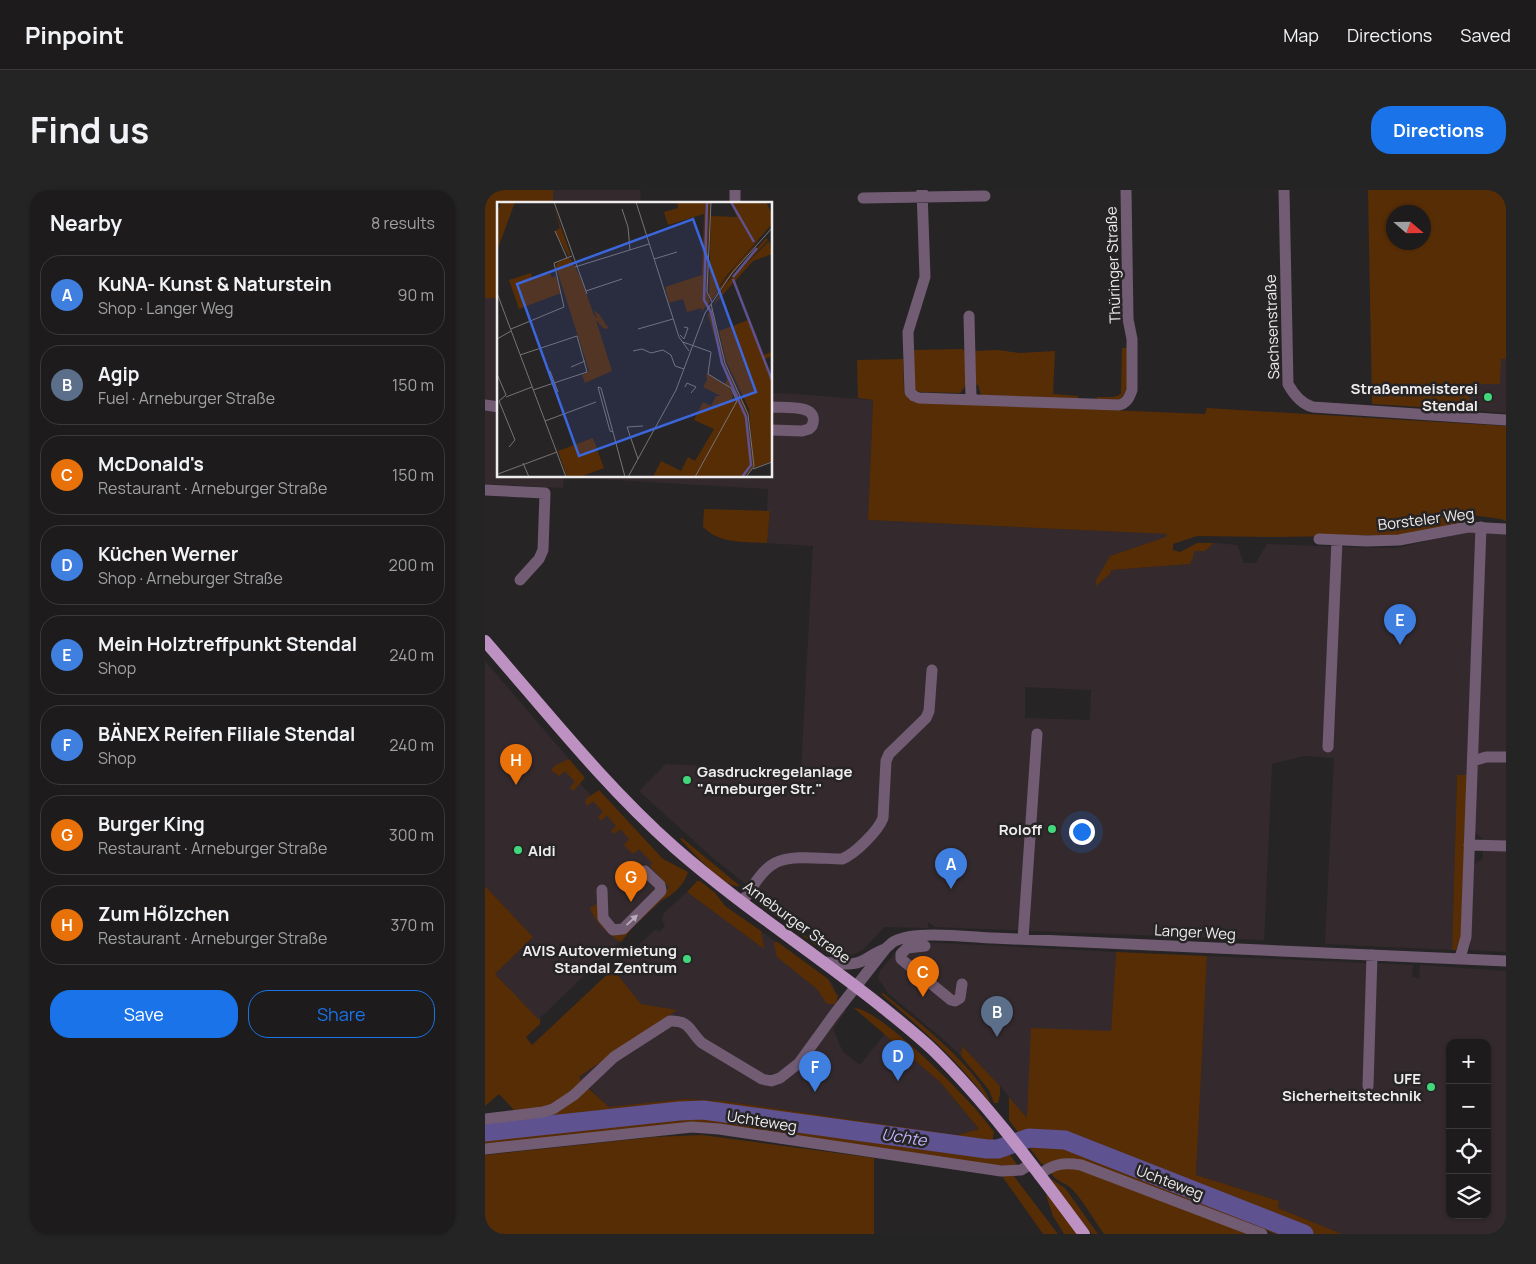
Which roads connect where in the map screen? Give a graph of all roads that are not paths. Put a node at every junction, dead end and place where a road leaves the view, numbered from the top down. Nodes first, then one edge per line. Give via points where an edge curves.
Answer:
1 (1126, 190) edge
2 (1284, 190) edge
3 (923, 194) edge
4 (985, 196) dead end
5 (863, 198) dead end
6 (969, 316) dead end
7 (971, 399) junction
8 (773, 407) edge
9 (1506, 420) edge
10 (773, 430) edge
11 (485, 490) edge
12 (1481, 527) junction
13 (1506, 529) edge
14 (1319, 539) dead end
15 (1337, 540) junction
16 (520, 580) dead end
17 (485, 641) edge
18 (932, 670) dead end
19 (1037, 734) dead end
20 (1328, 747) dead end
21 (1506, 757) edge
22 (1473, 761) junction
23 (1469, 846) junction
24 (1506, 846) edge
25 (645, 871) dead end
26 (602, 890) dead end
27 (742, 902) junction
28 (1023, 939) junction
29 (925, 946) dead end
30 (886, 948) junction
31 (1372, 954) junction
32 (1460, 958) junction
33 (1506, 961) edge
34 (824, 962) junction
35 (962, 984) dead end
36 (856, 986) junction
37 (1368, 1086) dead end
38 (485, 1119) edge
39 (485, 1149) edge
40 (1028, 1161) junction
41 (1039, 1175) junction
42 (1084, 1234) edge
43 (1262, 1234) edge

1 - 7 street, Thüringer Straße via 1128,319 1132,339 1132,390 1129,398 1119,405
2 - 9 street, Sachsenstraße via 1288,384 1294,395 1313,407
3 - 4 street
3 - 5 street
3 - 7 street via 925,277 908,332 910,392 919,398
6 - 7 street
8 - 10 street via 807,409 814,418 806,431
11 - 16 street via 545,492 543,550
12 - 13 street, Borsteler Weg
12 - 15 street, Borsteler Weg via 1399,540
12 - 22 street
14 - 15 street, Borsteler Weg
15 - 20 street
17 - 27 main road, Arneburger Straße via 601,775 649,824
18 - 27 street via 926,718 889,754 886,761 880,825 842,859 786,858 774,863
19 - 28 street
21 - 22 street
22 - 23 street
23 - 24 street
23 - 32 street via 1466,936
26 -> 25 street via 603,918 613,930 623,929 661,891 660,884
27 - 34 main road, Arneburger Straße
28 - 30 street, Langer Weg via 920,935 895,940
28 - 31 street, Langer Weg
29 - 35 street via 907,948 901,959 951,1000 960,998
30 - 34 street, Langer Weg via 853,964
30 - 36 street, Langer Weg
31 - 32 street, Langer Weg
31 - 37 street
32 - 33 street, Langer Weg
34 - 36 main road, Arneburger Straße
36 - 38 street, Langer Weg via 799,1064 780,1078 762,1079 702,1043 686,1024 679,1020 671,1021 615,1056 574,1095 553,1109
36 - 40 main road, Arneburger Straße via 933,1050
39 - 40 street, Uchteweg via 681,1127 1001,1171 1018,1171
40 - 41 main road, Arneburger Straße
41 - 42 main road, Arneburger Straße
41 - 43 street, Uchteweg via 1061,1164 1081,1165

